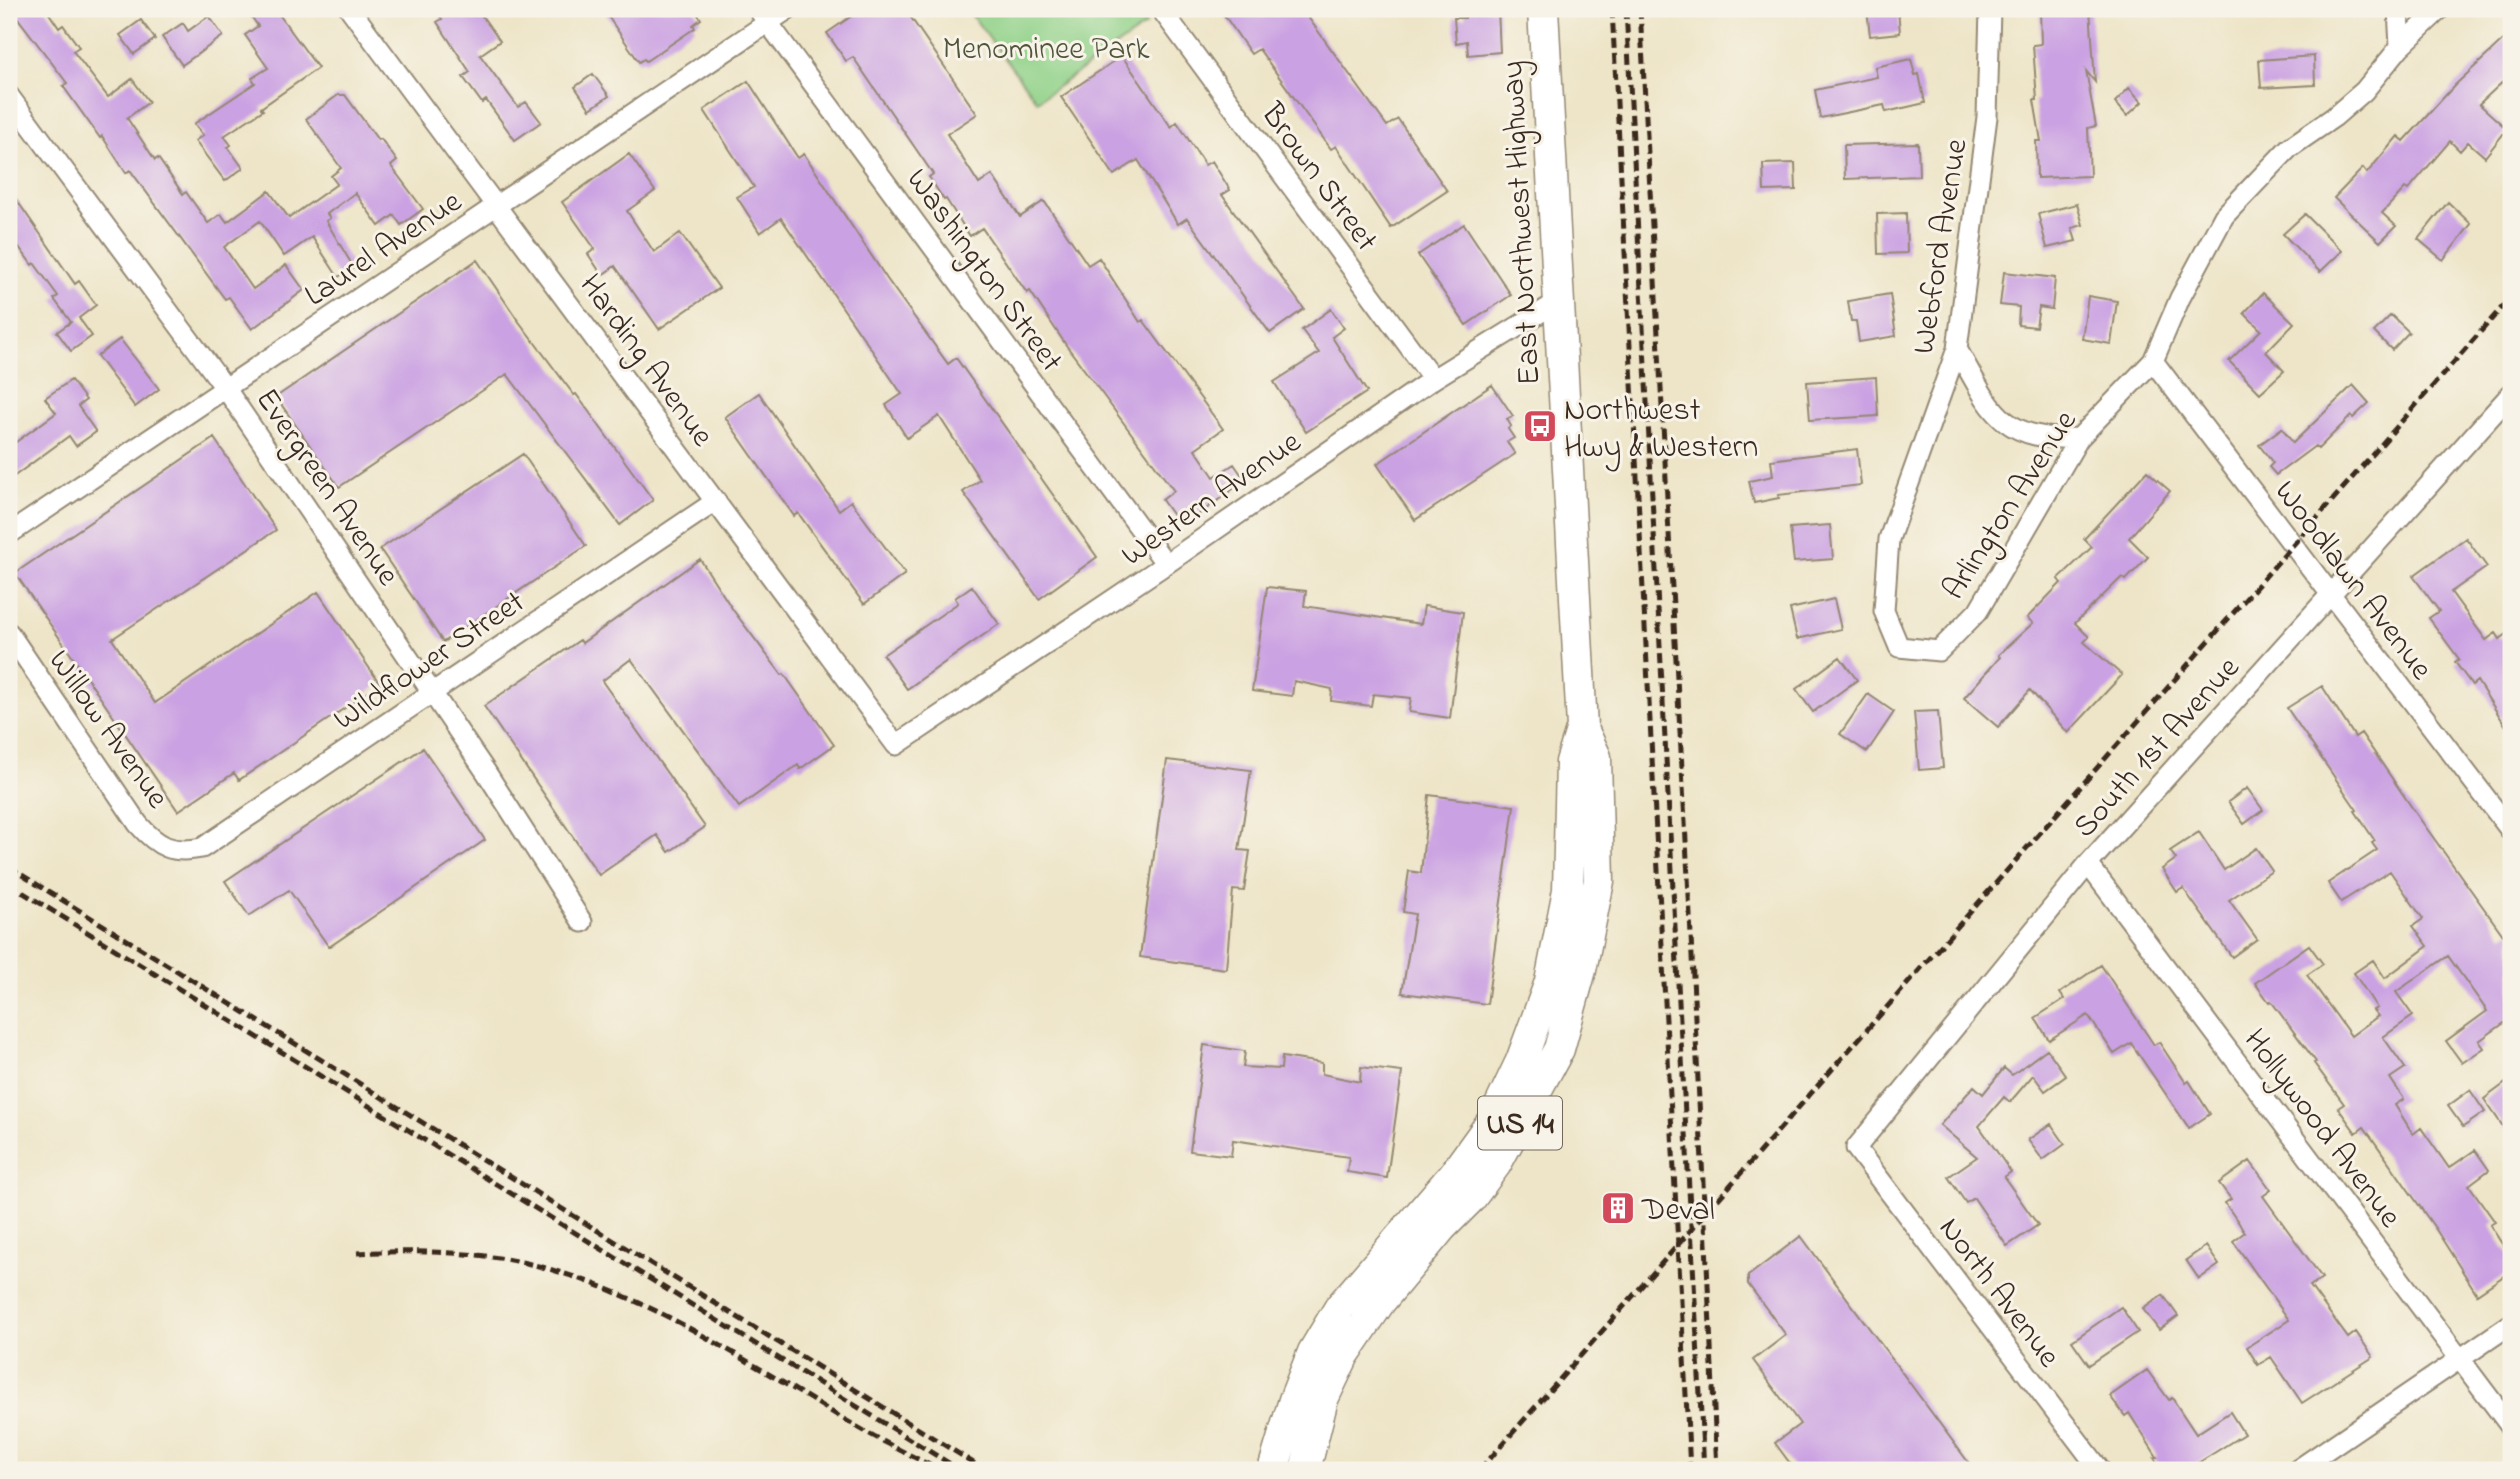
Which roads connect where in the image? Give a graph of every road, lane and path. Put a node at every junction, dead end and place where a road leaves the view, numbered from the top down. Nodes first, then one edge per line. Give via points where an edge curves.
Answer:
1 (350, 9) edge
2 (788, 9) edge
3 (1161, 9) edge
4 (1543, 9) edge
5 (1990, 9) edge
6 (2398, 9) edge
7 (2440, 9) edge
8 (763, 16) edge
9 (2400, 47) junction
10 (9, 96) edge
11 (497, 205) junction
12 (1559, 301) junction
13 (1957, 349) junction
14 (2153, 361) junction
15 (1433, 379) junction
16 (226, 389) junction
17 (2511, 394) edge
18 (2079, 438) junction
19 (716, 501) junction
20 (9, 534) edge
21 (1166, 564) junction
22 (2330, 596) junction
23 (9, 633) edge
24 (1899, 647) joint
25 (432, 692) junction
26 (1582, 727) junction
27 (896, 745) joint
28 (2511, 831) edge
29 (169, 849) joint
30 (2088, 864) junction
31 (582, 922) dead end
32 (1856, 1148) joint
33 (2511, 1324) edge
34 (2460, 1359) junction
35 (2511, 1427) edge
36 (1273, 1470) edge
37 (1305, 1470) edge
38 (2100, 1470) edge
39 (2297, 1470) edge

1 - 11 street, Harding Avenue
2 - 8 street, Laurel Avenue
3 - 15 street, Brown Street
4 - 12 main road, East Northwest Highway / US 14
5 - 13 street, Webford Avenue via 1987,117
6 - 9 street
7 - 9 street, Arlington Avenue
8 - 11 street, Laurel Avenue
8 - 21 street, Washington Street
9 - 14 street, Arlington Avenue via 2364,90 2289,148 2224,216
10 - 16 street, Evergreen Avenue
11 - 16 street, Laurel Avenue
11 - 19 street, Harding Avenue
12 - 15 street, Western Avenue
12 - 26 main road, East Northwest Highway / US 14
13 - 18 street via 1986,400 2005,422 2027,435
13 - 24 street, Webford Avenue via 1889,539 1884,611
14 - 18 street, Arlington Avenue
14 - 22 street, Woodlawn Avenue
15 - 21 street, Western Avenue
16 - 20 street, Laurel Avenue
16 - 25 street, Evergreen Avenue
17 - 22 street, South 1st Avenue
18 - 24 street, Arlington Avenue via 1978,611 1939,651
19 - 25 street, Wildflower Street
19 - 27 street, Harding Avenue
21 - 27 street, Western Avenue
22 - 28 street, Woodlawn Avenue
22 - 30 street, South 1st Avenue
23 - 29 street, Willow Avenue via 138,824
25 - 29 street, Wildflower Street via 202,848
25 - 31 street, Evergreen Avenue
26 - 36 main road, East Northwest Highway / US 14 via 1571,762 1568,890 1550,982 1521,1061 1493,1120 1454,1174 1340,1307 1313,1352
26 - 37 main road, East Northwest Highway / US 14 via 1596,757 1599,881 1559,1049 1496,1164 1380,1302 1344,1354 1323,1399
30 - 32 street, South 1st Avenue
30 - 34 street, Hollywood Avenue
32 - 38 street, North Avenue
33 - 34 street
34 - 35 street, Hollywood Avenue
34 - 39 street

